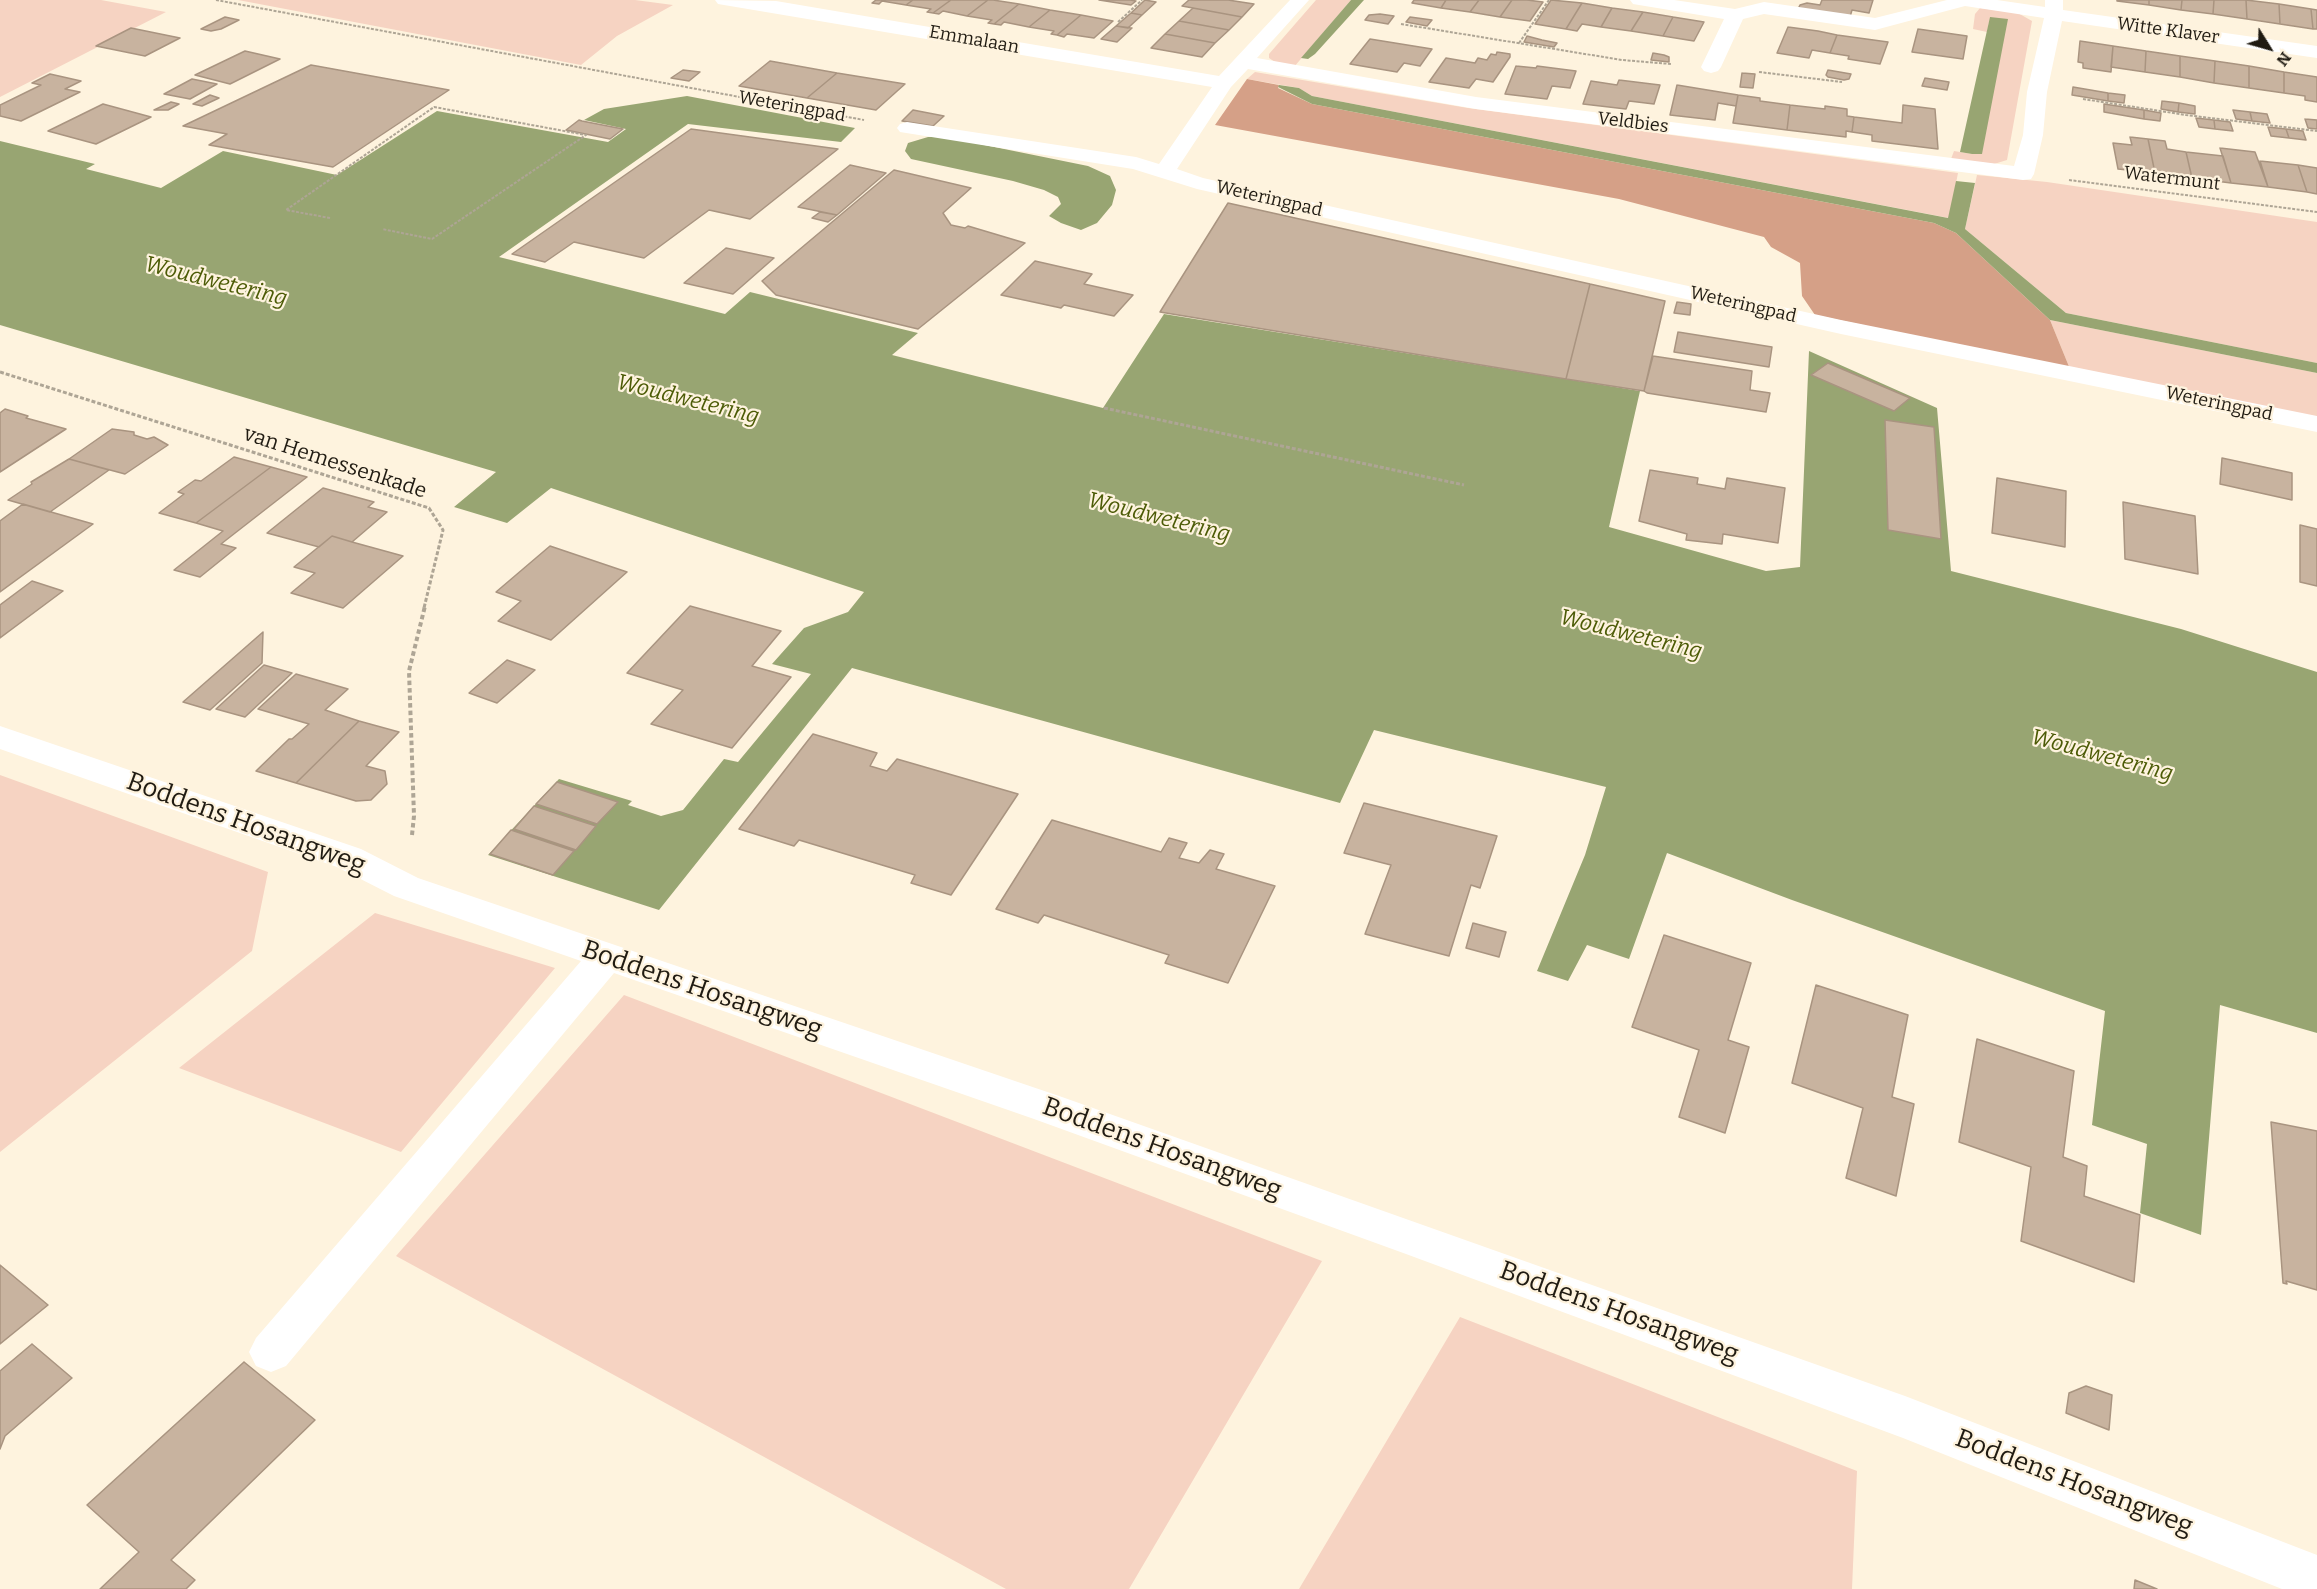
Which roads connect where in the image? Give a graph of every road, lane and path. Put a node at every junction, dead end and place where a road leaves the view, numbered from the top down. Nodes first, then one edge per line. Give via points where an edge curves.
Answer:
1 (216, 0) edge
2 (724, 0) edge
3 (1300, 0) edge
4 (1548, 0) edge
5 (1639, 0) edge
6 (1960, 1) edge
7 (781, 3) edge
8 (2054, 7) edge
9 (1735, 15) junction
10 (1401, 24) dead end
11 (1519, 43) junction
12 (2317, 52) edge
13 (1244, 62) junction
14 (1711, 67) junction
15 (1842, 81) dead end
16 (1224, 83) junction
17 (2037, 92) junction
18 (907, 128) joint
19 (2317, 130) edge
20 (1165, 171) junction
21 (2023, 174) junction
22 (2317, 212) edge
23 (330, 218) dead end
24 (382, 229) dead end
25 (0, 372) edge
26 (1104, 408) dead end
27 (2317, 424) edge
28 (1464, 485) dead end
29 (0, 737) edge
30 (406, 887) junction
31 (605, 958) junction
32 (271, 1352) dead end
33 (2317, 1579) edge

1 - 18 path, Weteringpad
2 - 7 street, Emmalaan
3 - 13 street
4 - 11 path
5 - 9 street
6 - 8 street, Witte Klaver
6 - 9 street, Witte Klaver via 1875,24 1764,8
7 - 16 street, Emmalaan
8 - 12 street, Witte Klaver
8 - 17 street
9 - 14 street
10 - 11 path
11 - 14 path via 1623,60
13 - 16 street
13 - 21 street, Veldbies via 1476,103
14 - 15 path
16 - 20 street
17 - 19 path
17 - 21 street via 2033,135
18 - 20 street, Weteringpad via 1136,163
20 - 27 street, Weteringpad via 1197,183 1841,327
21 - 22 path, Watermunt
23 - 24 path via 286,210 434,107 586,135 432,239
25 - 30 path, van Hemessenkade via 429,508 443,530 409,671 414,816
26 - 28 path
29 - 30 street, Boddens Hosangweg via 349,858
30 - 31 street, Boddens Hosangweg
31 - 32 street
31 - 33 street, Boddens Hosangweg via 1048,1108 1446,1250 1905,1417

